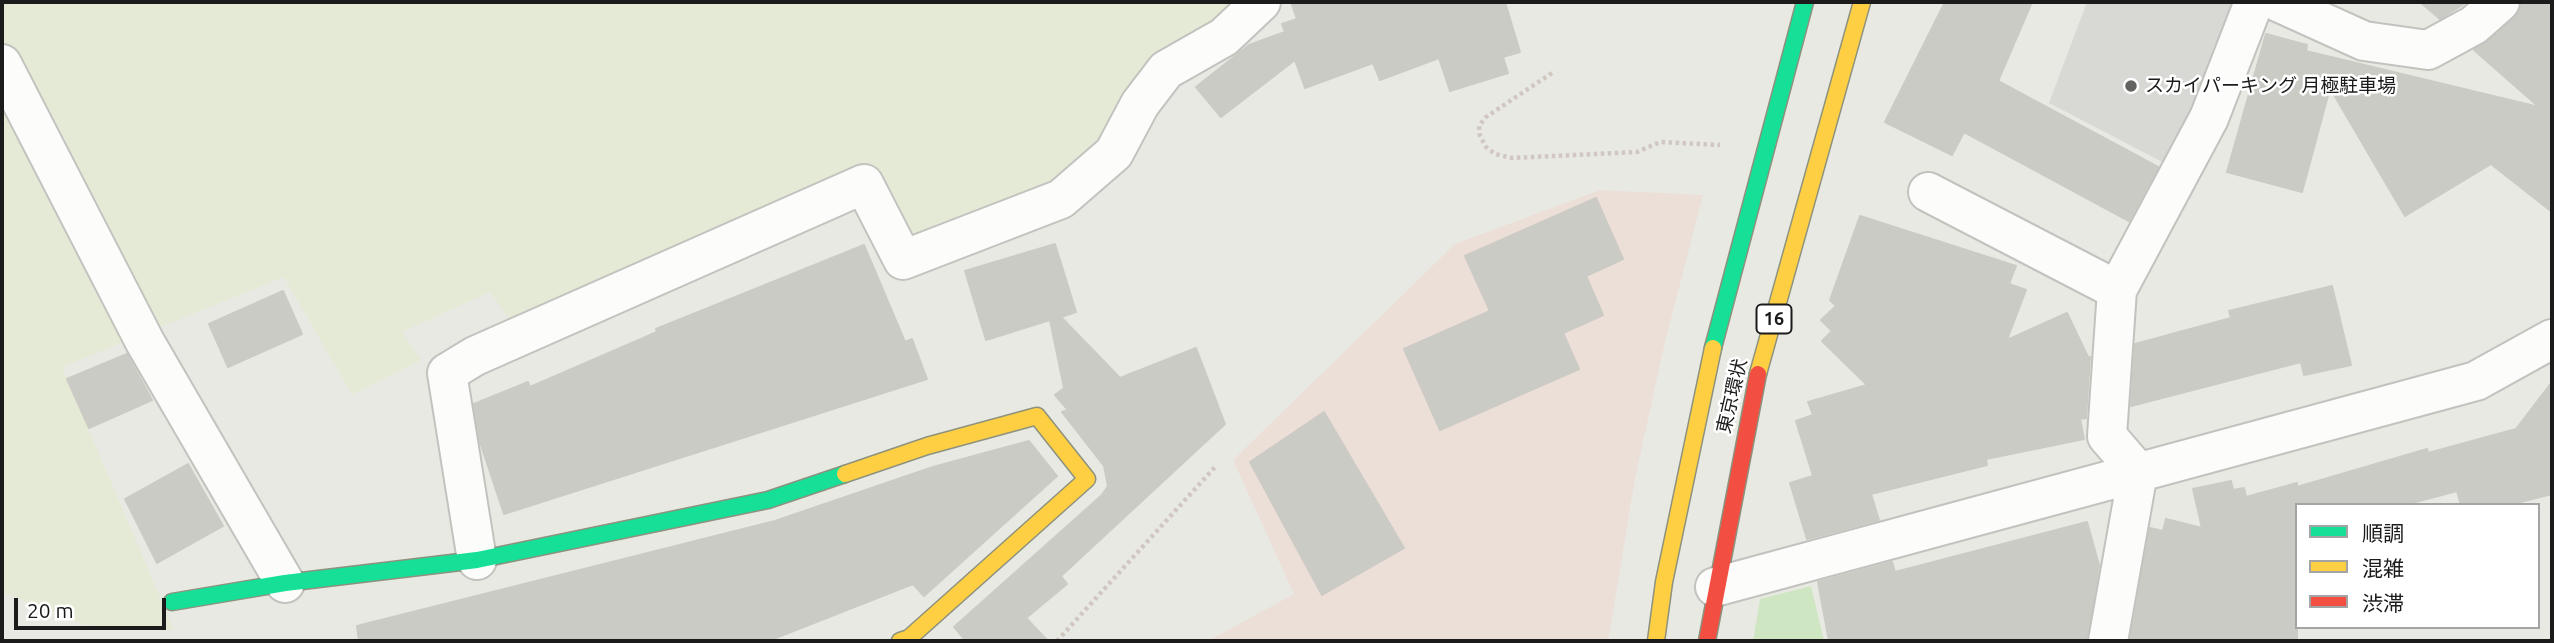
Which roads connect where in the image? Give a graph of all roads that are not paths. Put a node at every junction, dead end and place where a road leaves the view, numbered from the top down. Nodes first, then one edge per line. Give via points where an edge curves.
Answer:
1 (1261, 2) edge
2 (1805, 2) edge
3 (1862, 2) edge
4 (2254, 2) edge
5 (2278, 2) edge
6 (2500, 2) edge
7 (2, 64) edge
8 (1928, 192) dead end
9 (2117, 290) junction
10 (2552, 339) edge
11 (2138, 472) junction
12 (477, 560) junction
13 (285, 583) junction
14 (1715, 587) junction
15 (172, 602) dead end
16 (900, 641) edge
17 (1656, 641) edge
18 (1707, 641) edge
19 (2108, 641) edge

1 - 12 street via 1224,37 1166,70 1140,104 1114,153 1061,199 903,260 864,184 475,356 447,373
2 - 17 main road, 東京環状 via 1702,388
3 - 14 main road, 東京環状 / 16 via 1752,397
4 - 9 street via 2209,118
5 - 6 street via 2364,41 2428,50 2474,25
7 - 13 street via 145,342
8 - 9 street
9 - 11 street via 2107,436
10 - 11 street via 2476,381
11 - 14 street
11 - 19 street
12 - 13 main road
12 - 16 main road via 768,500 927,446 1037,416 1087,479 909,638
13 - 15 main road
14 - 18 main road, 東京環状 / 16

